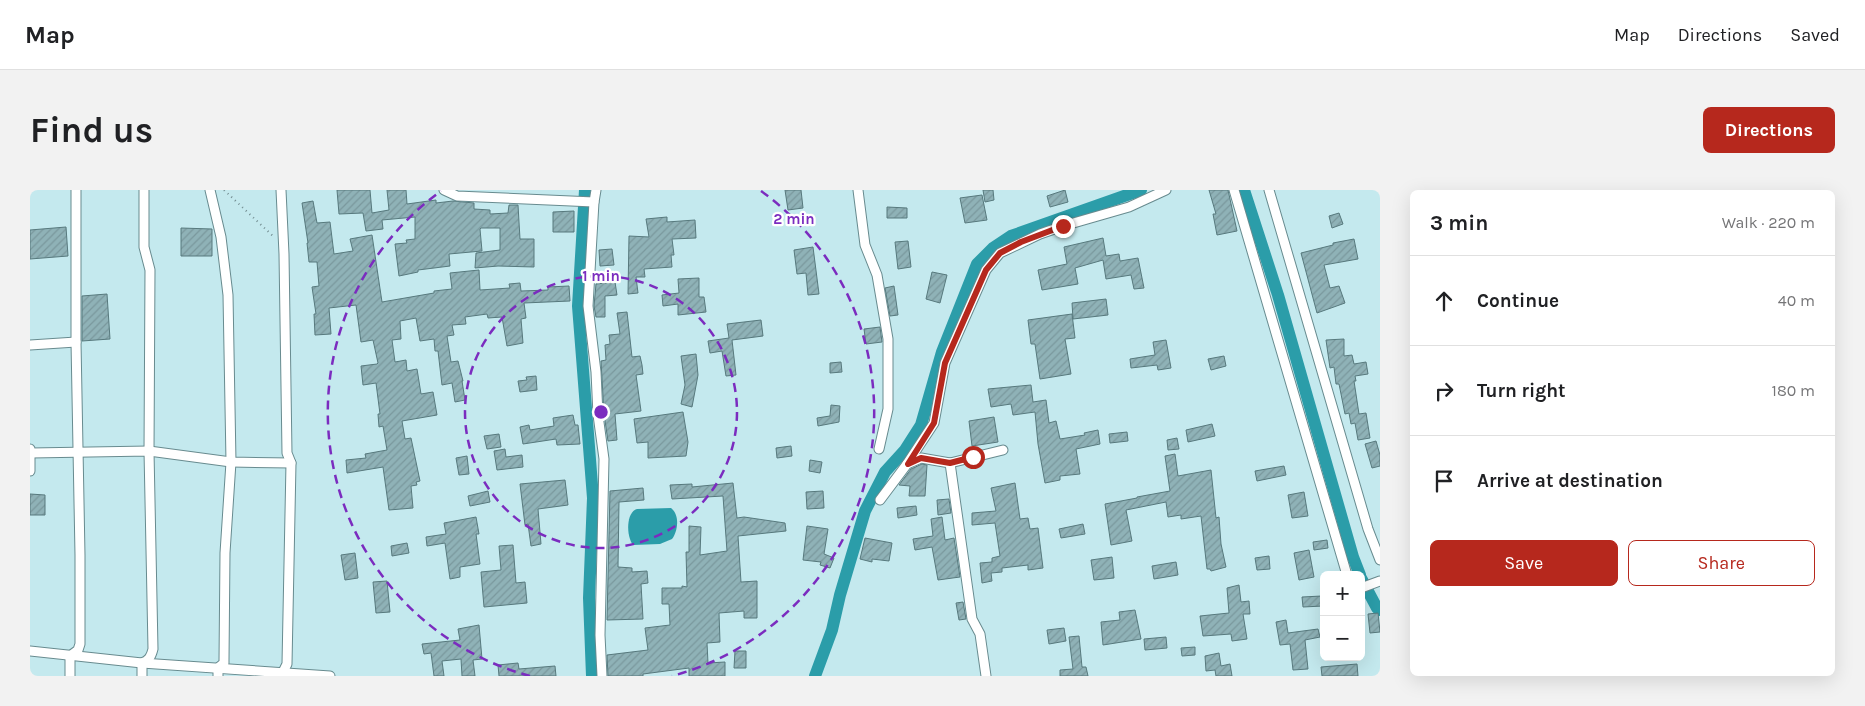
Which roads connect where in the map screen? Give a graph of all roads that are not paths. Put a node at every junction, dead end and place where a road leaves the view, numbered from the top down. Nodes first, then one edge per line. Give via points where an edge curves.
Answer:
1 (76, 190) edge
2 (144, 190) edge
3 (210, 190) edge
4 (281, 190) edge
5 (444, 190) edge
6 (596, 190) edge
7 (858, 190) edge
8 (1166, 190) edge
9 (1234, 190) edge
10 (1269, 190) edge
11 (594, 202) junction
12 (76, 342) junction
13 (30, 345) edge
14 (30, 447) edge
15 (879, 449) dead end
16 (1003, 450) dead end
17 (149, 451) junction
18 (78, 452) junction
19 (30, 453) edge
20 (230, 462) junction
21 (291, 462) junction
22 (950, 463) junction
23 (908, 464) junction
24 (30, 471) edge
25 (880, 500) dead end
26 (1380, 560) edge
27 (1346, 571) edge
28 (1379, 582) edge
29 (1365, 587) edge
30 (30, 651) edge
31 (70, 656) junction
32 (142, 663) junction
33 (218, 672) edge
34 (281, 675) edge
35 (70, 676) edge
36 (142, 676) edge
37 (330, 676) edge
38 (602, 676) edge
39 (986, 676) edge

1 - 12 street
2 - 17 street via 144,247 150,270
3 - 20 street via 221,237 228,295
4 - 21 street via 287,453
5 - 11 street via 457,196
6 - 11 street
7 - 15 street via 865,245 877,275 888,339 888,409
8 - 23 street via 1129,207 1040,234 1000,253 986,270 945,363 934,423
9 - 27 street
10 - 26 street
11 - 38 street via 588,306 604,459
12 - 13 street
12 - 18 street
14 - 19 street
16 - 22 street
17 - 18 street
17 - 20 street
17 - 32 street via 153,649 148,660
18 - 19 street
18 - 31 street via 80,644
19 - 24 street
20 - 21 street
20 - 33 street via 224,663
21 - 34 street via 287,664
22 - 23 street via 921,458
22 - 39 street via 972,619 980,634
23 - 25 street
28 - 29 street
30 - 31 street
31 - 32 street
31 - 35 street
32 - 33 street
32 - 36 street
33 - 34 street
34 - 37 street

